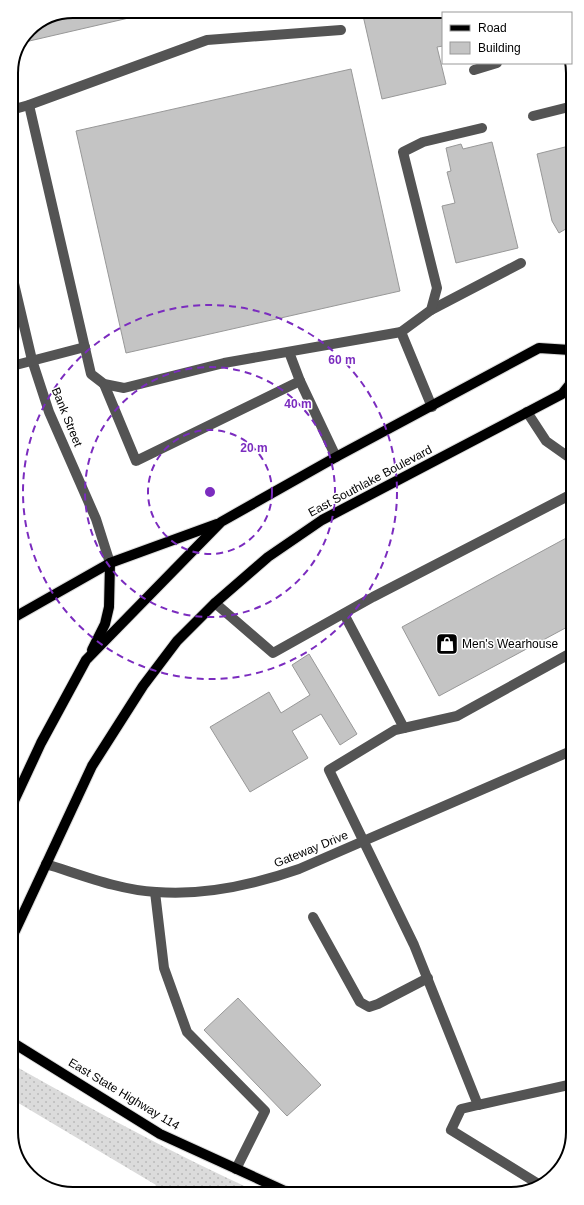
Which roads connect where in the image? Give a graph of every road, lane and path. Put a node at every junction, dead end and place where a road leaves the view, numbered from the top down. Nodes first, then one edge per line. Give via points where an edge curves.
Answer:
1 (341, 30) dead end
2 (494, 64) edge
3 (474, 70) dead end
4 (29, 105) junction
5 (18, 108) edge
6 (566, 108) edge
7 (533, 116) dead end
8 (482, 128) dead end
9 (521, 263) dead end
10 (18, 300) edge
11 (431, 310) junction
12 (401, 332) junction
13 (85, 347) junction
14 (566, 350) edge
15 (290, 352) junction
16 (32, 360) junction
17 (18, 364) edge
18 (300, 381) junction
19 (104, 384) junction
20 (566, 389) edge
21 (432, 407) junction
22 (527, 412) junction
23 (566, 455) edge
24 (336, 457) junction
25 (566, 497) edge
26 (220, 522) junction
27 (110, 564) junction
28 (215, 603) junction
29 (344, 614) junction
30 (18, 615) edge
31 (566, 656) edge
32 (86, 660) junction
33 (404, 728) junction
34 (566, 753) edge
35 (18, 792) edge
36 (363, 841) junction
37 (46, 864) junction
38 (155, 892) junction
39 (312, 917) dead end
40 (18, 925) edge
41 (428, 978) junction
42 (18, 1046) edge
43 (566, 1086) edge
44 (478, 1105) junction
45 (236, 1169) junction
46 (535, 1182) edge
47 (276, 1187) edge

1 - 4 street via 207,40
2 - 3 street
4 - 5 street
4 - 13 street
6 - 7 street
8 - 11 street via 422,142 403,152 437,288
9 - 11 street
10 - 16 street, Bank Street
11 - 12 street
12 - 15 street
12 - 21 street
13 - 16 street
13 - 19 street via 91,374
14 - 21 main road via 539,348
15 - 18 street
15 - 19 street via 224,363 124,388
16 - 17 street
16 - 27 street, Bank Street via 49,412 96,519
18 - 19 street via 136,461
18 - 24 street
20 - 22 main road, East Southlake Boulevard via 562,394
21 - 24 main road
22 - 23 street via 546,440
22 - 28 main road, East Southlake Boulevard via 322,520 268,557
24 - 26 main road
25 - 29 street
26 - 27 main road
26 - 32 main road
27 - 30 main road
27 - 32 main road via 107,618
28 - 29 street via 274,653
28 - 37 main road, East Southlake Boulevard via 177,641 134,699 92,766
29 - 33 street
31 - 33 street via 457,716
32 - 35 main road via 41,743
33 - 36 street via 395,730 329,770
34 - 36 street, Gateway Drive
36 - 38 street, Gateway Drive via 265,881 194,892
36 - 41 street
37 - 38 street, Gateway Drive via 118,885
37 - 40 main road, East Southlake Boulevard
38 - 45 street via 164,968 187,1032 265,1111
39 - 41 street via 360,1002 369,1007
41 - 44 street
42 - 45 main road, East State Highway 114 via 160,1134
43 - 44 street
44 - 46 street via 461,1109 451,1130
45 - 47 main road, East State Highway 114

